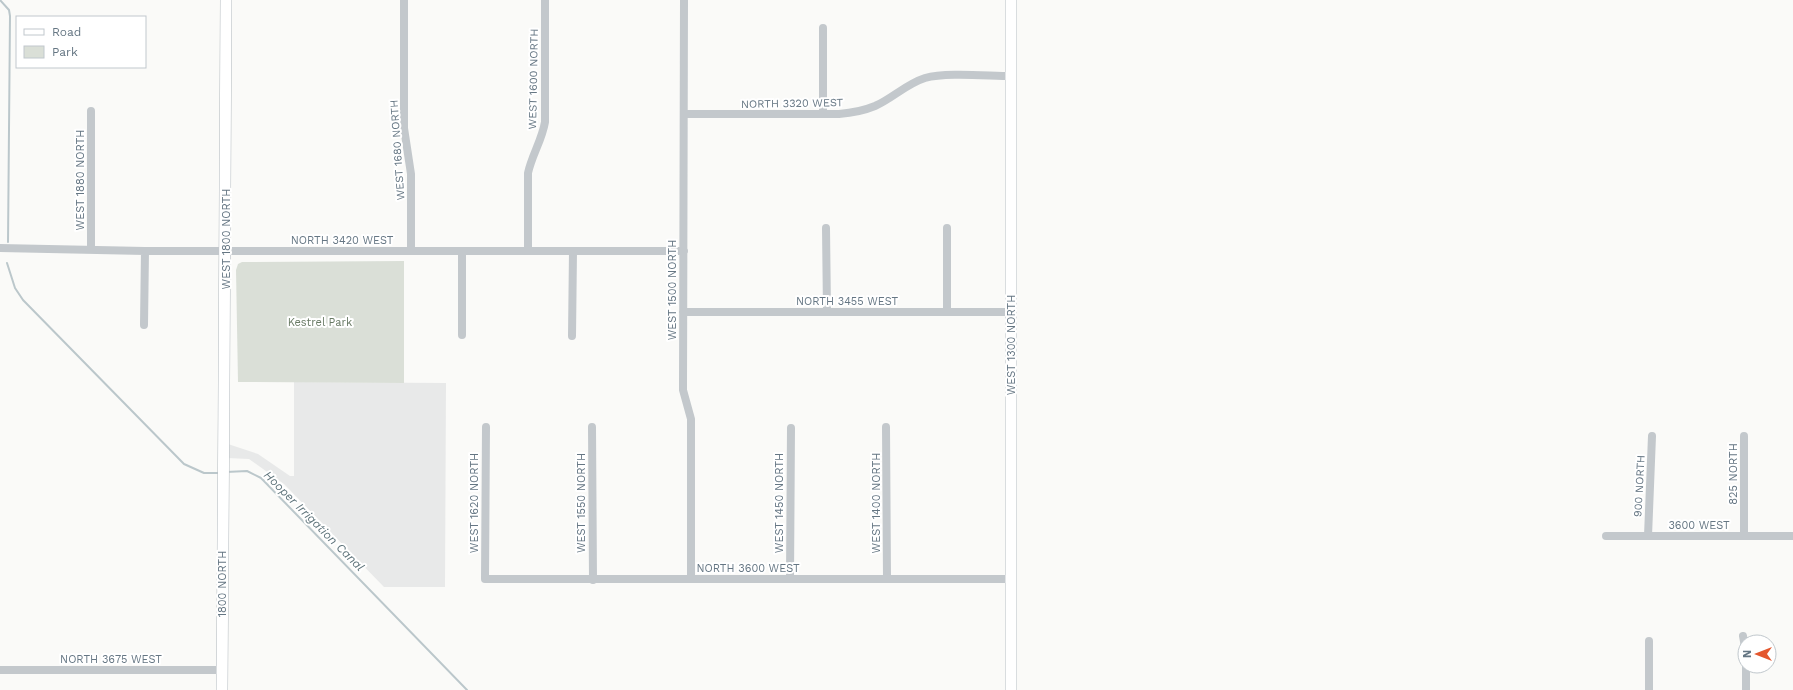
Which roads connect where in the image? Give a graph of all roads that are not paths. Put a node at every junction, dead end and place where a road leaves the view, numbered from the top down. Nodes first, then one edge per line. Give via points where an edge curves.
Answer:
1 (226, 0) edge
2 (404, 0) edge
3 (545, 0) edge
4 (684, 0) edge
5 (1011, 0) edge
6 (823, 28) dead end
7 (1011, 76) junction
8 (91, 111) dead end
9 (684, 114) junction
10 (823, 114) junction
11 (826, 228) dead end
12 (947, 228) dead end
13 (0, 248) edge
14 (91, 249) junction
15 (145, 251) junction
16 (226, 251) junction
17 (411, 251) junction
18 (462, 251) junction
19 (528, 251) junction
20 (572, 251) junction
21 (684, 251) junction
22 (683, 312) junction
23 (827, 312) junction
24 (947, 312) junction
25 (1011, 312) junction
26 (144, 325) dead end
27 (462, 335) dead end
28 (572, 336) dead end
29 (486, 427) dead end
30 (592, 427) dead end
31 (886, 427) dead end
32 (790, 428) dead end
33 (1652, 436) dead end
34 (1744, 436) dead end
35 (222, 473) joint
36 (1606, 536) dead end
37 (1648, 536) junction
38 (1744, 536) junction
39 (1793, 536) edge
40 (790, 578) junction
41 (887, 578) junction
42 (485, 579) joint
43 (691, 579) junction
44 (592, 580) junction
45 (1011, 580) junction
46 (1649, 641) dead end
47 (0, 670) edge
48 (222, 670) junction
49 (1746, 674) edge
50 (222, 690) edge
51 (1011, 690) edge
52 (1649, 690) edge
53 (1746, 690) edge

1 - 16 street, WEST 1800 NORTH
2 - 17 street, WEST 1680 NORTH via 404,128 411,174
3 - 19 street, WEST 1600 NORTH via 545,122 528,173
4 - 9 street, WEST 1500 NORTH
5 - 7 street, WEST 1300 NORTH
6 - 10 street
7 - 10 street, NORTH 3320 WEST via 927,78 911,83 874,106 855,112
7 - 25 street, WEST 1300 NORTH
8 - 14 street, WEST 1880 NORTH
9 - 10 street, NORTH 3320 WEST
9 - 21 street, WEST 1500 NORTH
11 - 23 street
12 - 24 street
13 - 14 street, NORTH 3420 WEST
14 - 15 street, NORTH 3420 WEST
15 - 16 street, NORTH 3420 WEST
15 - 26 street
16 - 17 street, NORTH 3420 WEST
16 - 35 street, WEST 1800 NORTH
17 - 18 street, NORTH 3420 WEST
18 - 19 street, NORTH 3420 WEST
18 - 27 street
19 - 20 street, NORTH 3420 WEST
20 - 21 street, NORTH 3420 WEST
20 - 28 street
21 - 22 street, WEST 1500 NORTH
22 - 23 street, NORTH 3455 WEST
22 - 43 street, WEST 1500 NORTH via 683,390 691,419
23 - 24 street, NORTH 3455 WEST
24 - 25 street, NORTH 3455 WEST
25 - 45 street, WEST 1300 NORTH
29 - 42 street, WEST 1620 NORTH
30 - 44 street, WEST 1550 NORTH
31 - 41 street, WEST 1400 NORTH
32 - 40 street, WEST 1450 NORTH
33 - 37 street, 900 NORTH
34 - 38 street, 825 NORTH
35 - 48 street, 1800 NORTH
36 - 37 street, 3600 WEST
37 - 38 street, 3600 WEST
38 - 39 street, 3600 WEST
40 - 41 street, NORTH 3600 WEST
40 - 43 street, NORTH 3600 WEST
41 - 45 street, NORTH 3600 WEST
42 - 44 street, NORTH 3600 WEST
43 - 44 street, NORTH 3600 WEST
45 - 51 street, WEST 1300 NORTH
46 - 52 street
47 - 48 street, NORTH 3675 WEST
48 - 50 street, 1800 NORTH
49 - 53 street

